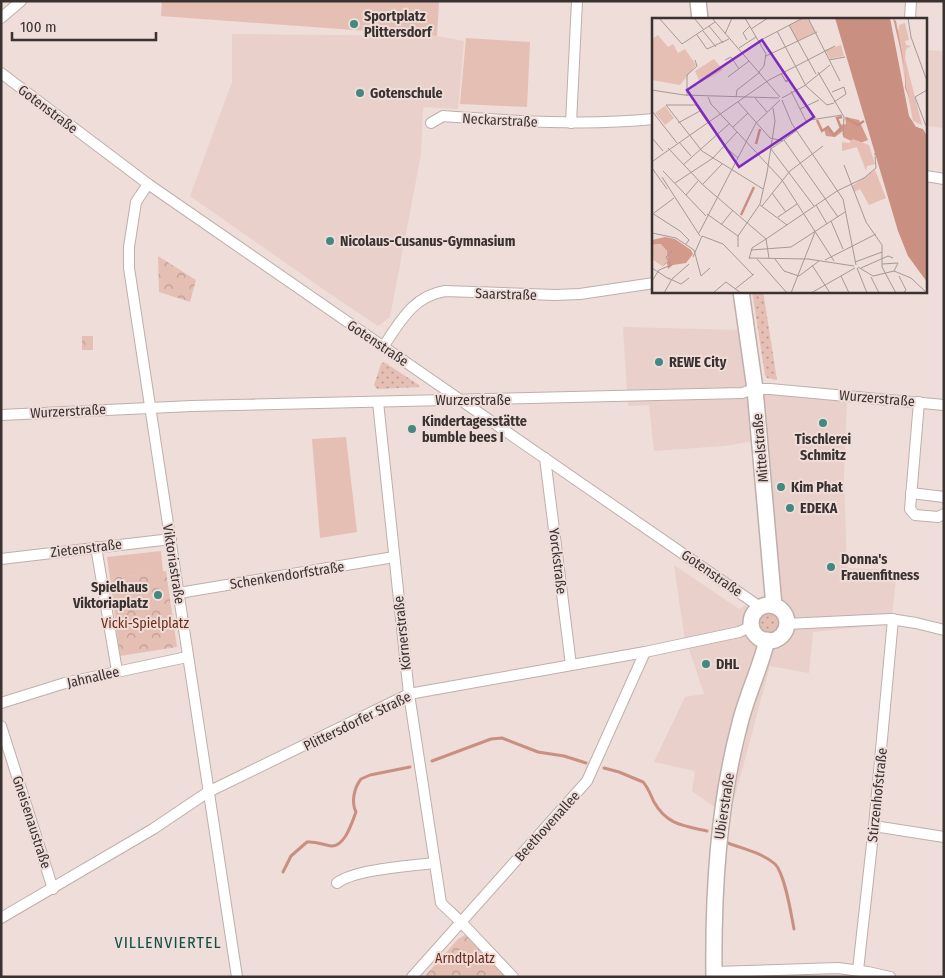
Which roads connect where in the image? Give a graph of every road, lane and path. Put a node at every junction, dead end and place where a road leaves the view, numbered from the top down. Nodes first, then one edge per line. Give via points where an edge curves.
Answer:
1 (22, 1) edge
2 (577, 1) edge
3 (698, 1) edge
4 (911, 1) edge
5 (1, 18) edge
6 (700, 18) edge
7 (910, 18) edge
8 (1, 73) edge
9 (652, 119) edge
10 (431, 123) dead end
11 (571, 123) junction
12 (928, 176) edge
13 (944, 179) edge
14 (148, 184) junction
15 (652, 283) edge
16 (740, 292) edge
17 (383, 347) junction
18 (755, 389) junction
19 (461, 399) junction
20 (378, 402) junction
21 (919, 402) junction
22 (944, 404) edge
23 (151, 408) junction
24 (1, 415) edge
25 (545, 458) junction
26 (911, 493) junction
27 (944, 497) edge
28 (944, 514) edge
29 (171, 539) junction
30 (96, 547) junction
31 (394, 557) junction
32 (1, 559) edge
33 (179, 593) junction
34 (767, 606) junction
35 (893, 620) junction
36 (786, 624) junction
37 (752, 626) junction
38 (944, 630) edge
39 (767, 640) junction
40 (645, 652) junction
41 (187, 656) junction
42 (571, 665) junction
43 (116, 672) junction
44 (409, 694) junction
45 (1, 703) edge
46 (1, 726) edge
47 (208, 792) junction
48 (874, 826) junction
49 (944, 837) edge
50 (434, 863) junction
51 (337, 883) dead end
52 (53, 889) junction
53 (1, 918) edge
54 (461, 922) junction
55 (858, 970) junction
56 (714, 974) edge
57 (237, 977) edge
58 (412, 977) edge
59 (513, 977) edge
60 (890, 977) edge

1 - 5 street
2 - 11 street
3 - 6 main road
4 - 7 street
8 - 14 street, Gotenstraße
9 - 11 street, Neckarstraße
10 - 11 street, Neckarstraße via 443,116
12 - 13 street
14 - 17 street, Gotenstraße
14 - 23 street, Viktoriastraße via 136,202 129,268
15 - 17 street, Saarstraße via 555,295 436,293 412,306
16 - 18 main road, Mittelstraße
17 - 19 street, Gotenstraße
18 - 19 street, Wurzerstraße via 742,393
18 - 21 street, Wurzerstraße
18 - 34 main road, Mittelstraße
19 - 20 street, Wurzerstraße
19 - 25 street, Gotenstraße
20 - 23 street, Wurzerstraße
20 - 31 street, Körnerstraße
21 - 22 street, Wurzerstraße
21 - 26 street
23 - 24 street, Wurzerstraße
23 - 29 street, Viktoriastraße
25 - 34 street, Gotenstraße
25 - 42 street, Yorckstraße
26 - 27 street
26 - 28 street via 909,505 913,514 938,517
29 - 30 street, Zietenstraße
29 - 33 street, Viktoriastraße
30 - 32 street, Zietenstraße
30 - 43 street
31 - 33 street, Schenkendorfstraße
31 - 44 street, Körnerstraße
33 - 41 street, Viktoriastraße
34 - 36 main road via 784,613
34 - 37 main road via 753,615
35 - 36 street
35 - 38 street
35 - 48 street, Stirzenhofstraße
36 - 39 main road via 782,634
37 - 39 main road via 757,636
37 - 40 street, Plittersdorfer Straße via 740,632
39 - 56 main road, Ubierstraße via 740,722 726,790 716,871
40 - 42 street, Plittersdorfer Straße
40 - 54 street, Beethovenallee via 587,781
41 - 43 street, Jahnallee
41 - 47 street, Viktoriastraße
42 - 44 street, Plittersdorfer Straße
43 - 45 street, Jahnallee via 66,682
44 - 47 street, Plittersdorfer Straße
44 - 50 street, Körnerstraße
46 - 52 street, Gneisenaustraße
47 - 52 street, Plittersdorfer Straße
47 - 57 street, Viktoriastraße
48 - 49 street
48 - 55 street, Stirzenhofstraße
50 - 51 street via 387,869 344,878
50 - 54 street, Körnerstraße via 441,903
52 - 53 street, Plittersdorfer Straße
54 - 58 street, Beethovenallee
54 - 59 street
55 - 56 street via 838,968
55 - 60 street

